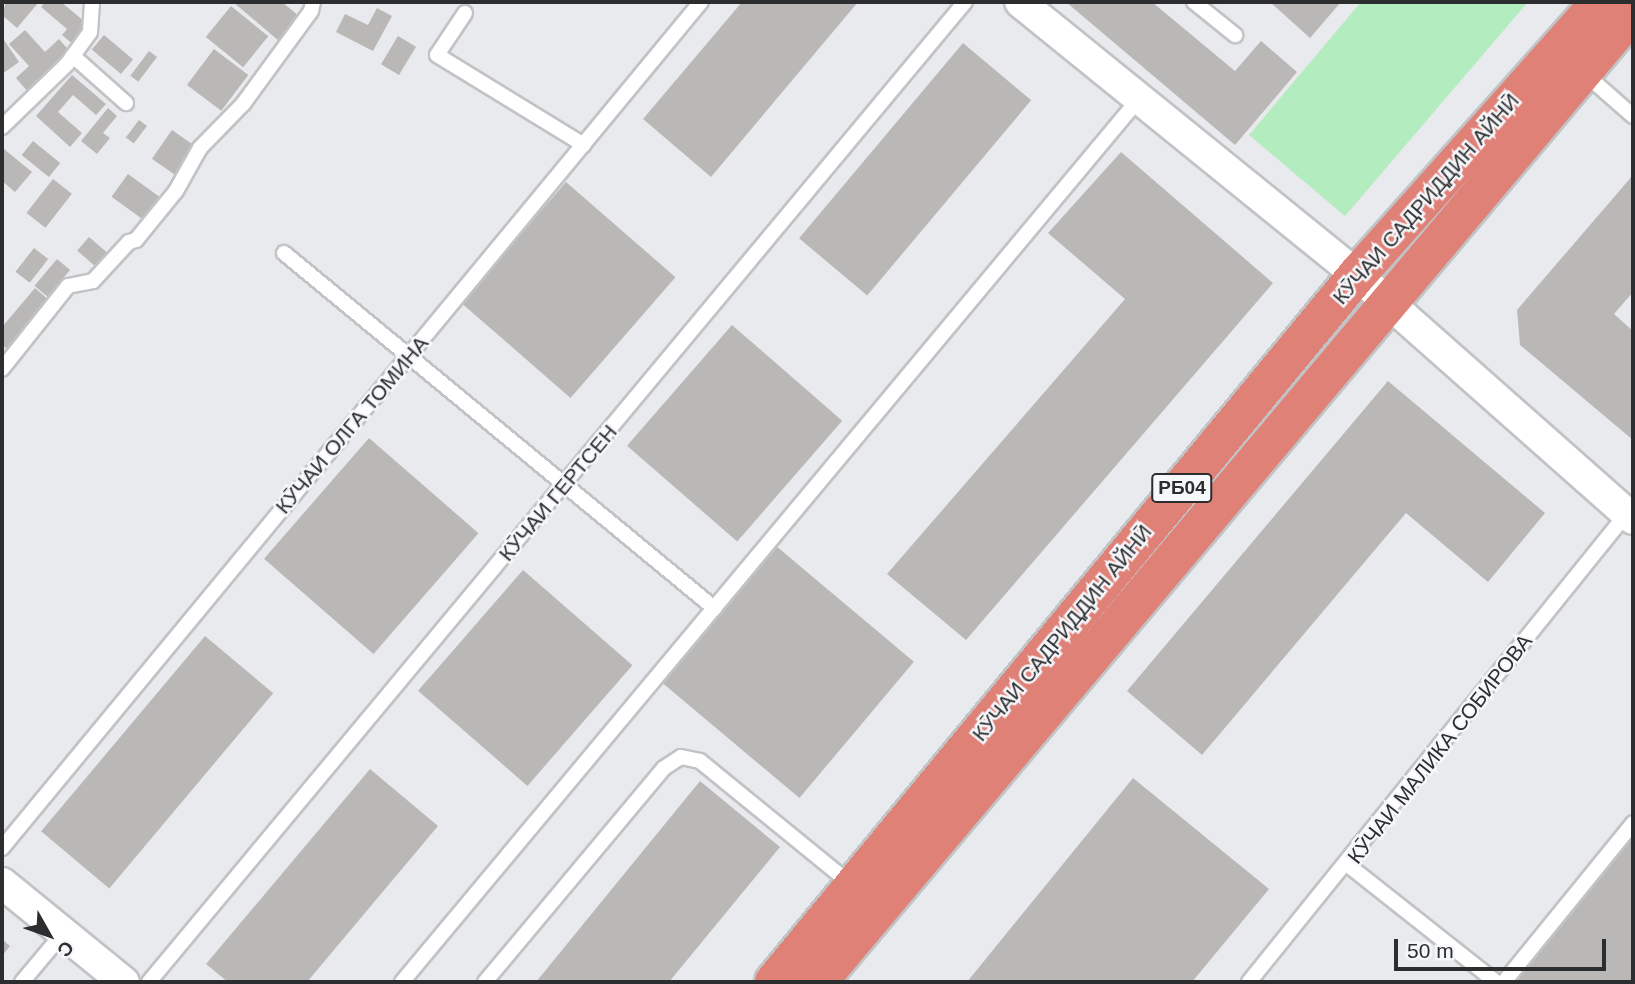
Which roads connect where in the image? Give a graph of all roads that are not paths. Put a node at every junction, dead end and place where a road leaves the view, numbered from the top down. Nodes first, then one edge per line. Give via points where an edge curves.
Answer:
1 (93, 2) edge
2 (313, 2) edge
3 (701, 2) edge
4 (965, 2) edge
5 (1020, 2) edge
6 (1194, 2) edge
7 (1587, 10) edge
8 (1633, 12) edge
9 (465, 13) dead end
10 (1235, 34) dead end
11 (73, 56) junction
12 (1583, 72) junction
13 (1138, 100) junction
14 (126, 103) dead end
15 (1633, 116) edge
16 (2, 127) edge
17 (583, 145) junction
18 (284, 253) dead end
19 (1357, 275) junction
20 (1386, 306) junction
21 (412, 354) junction
22 (2, 369) edge
23 (565, 485) junction
24 (1630, 516) edge
25 (714, 608) junction
26 (1633, 823) edge
27 (2, 848) edge
28 (1348, 865) junction
29 (2, 883) edge
30 (853, 886) junction
31 (63, 933) junction
32 (831, 978) edge
33 (22, 982) edge
34 (124, 982) edge
35 (149, 982) edge
36 (402, 982) edge
37 (485, 982) edge
38 (774, 982) edge
39 (1249, 982) edge
40 (1496, 982) edge
41 (1504, 982) edge

1 - 11 lane via 90,32
2 - 22 lane via 243,104 200,148 176,191 136,240 93,281 68,286
3 - 17 lane, КӮЧАИ ОЛГА ТОМИНА
4 - 23 lane, КӮЧАИ ГЕРТСЕН
5 - 13 street
6 - 10 lane
7 - 19 highway, КӮЧАИ САДРИДДИН АЙНӢ / РБ04
8 - 12 highway, КӮЧАИ САДРИДДИН АЙНӢ / РБ04
9 - 17 lane via 437,55
11 - 14 lane
11 - 16 lane
12 - 15 lane
12 - 20 highway, КӮЧАИ САДРИДДИН АЙНӢ / РБ04
13 - 19 street
13 - 25 lane
17 - 21 lane, КӮЧАИ ОЛГА ТОМИНА
18 - 21 lane
19 - 20 street
19 - 30 highway, КӮЧАИ САДРИДДИН АЙНӢ / РБ04
20 - 24 street
20 - 32 highway, КӮЧАИ САДРИДДИН АЙНӢ / РБ04
21 - 23 lane
21 - 27 lane, КӮЧАИ ОЛГА ТОМИНА
23 - 25 lane
23 - 35 lane, КӮЧАИ ГЕРТСЕН
24 - 28 lane, КӮЧАИ МАЛИКА СОБИРОВА
25 - 36 lane
26 - 41 lane
28 - 39 lane, КӮЧАИ МАЛИКА СОБИРОВА
28 - 40 lane
29 - 31 street
30 - 37 lane via 700,761 681,757 664,768
30 - 38 highway, КӮЧАИ САДРИДДИН АЙНӢ / РБ04
31 - 33 lane
31 - 34 street

